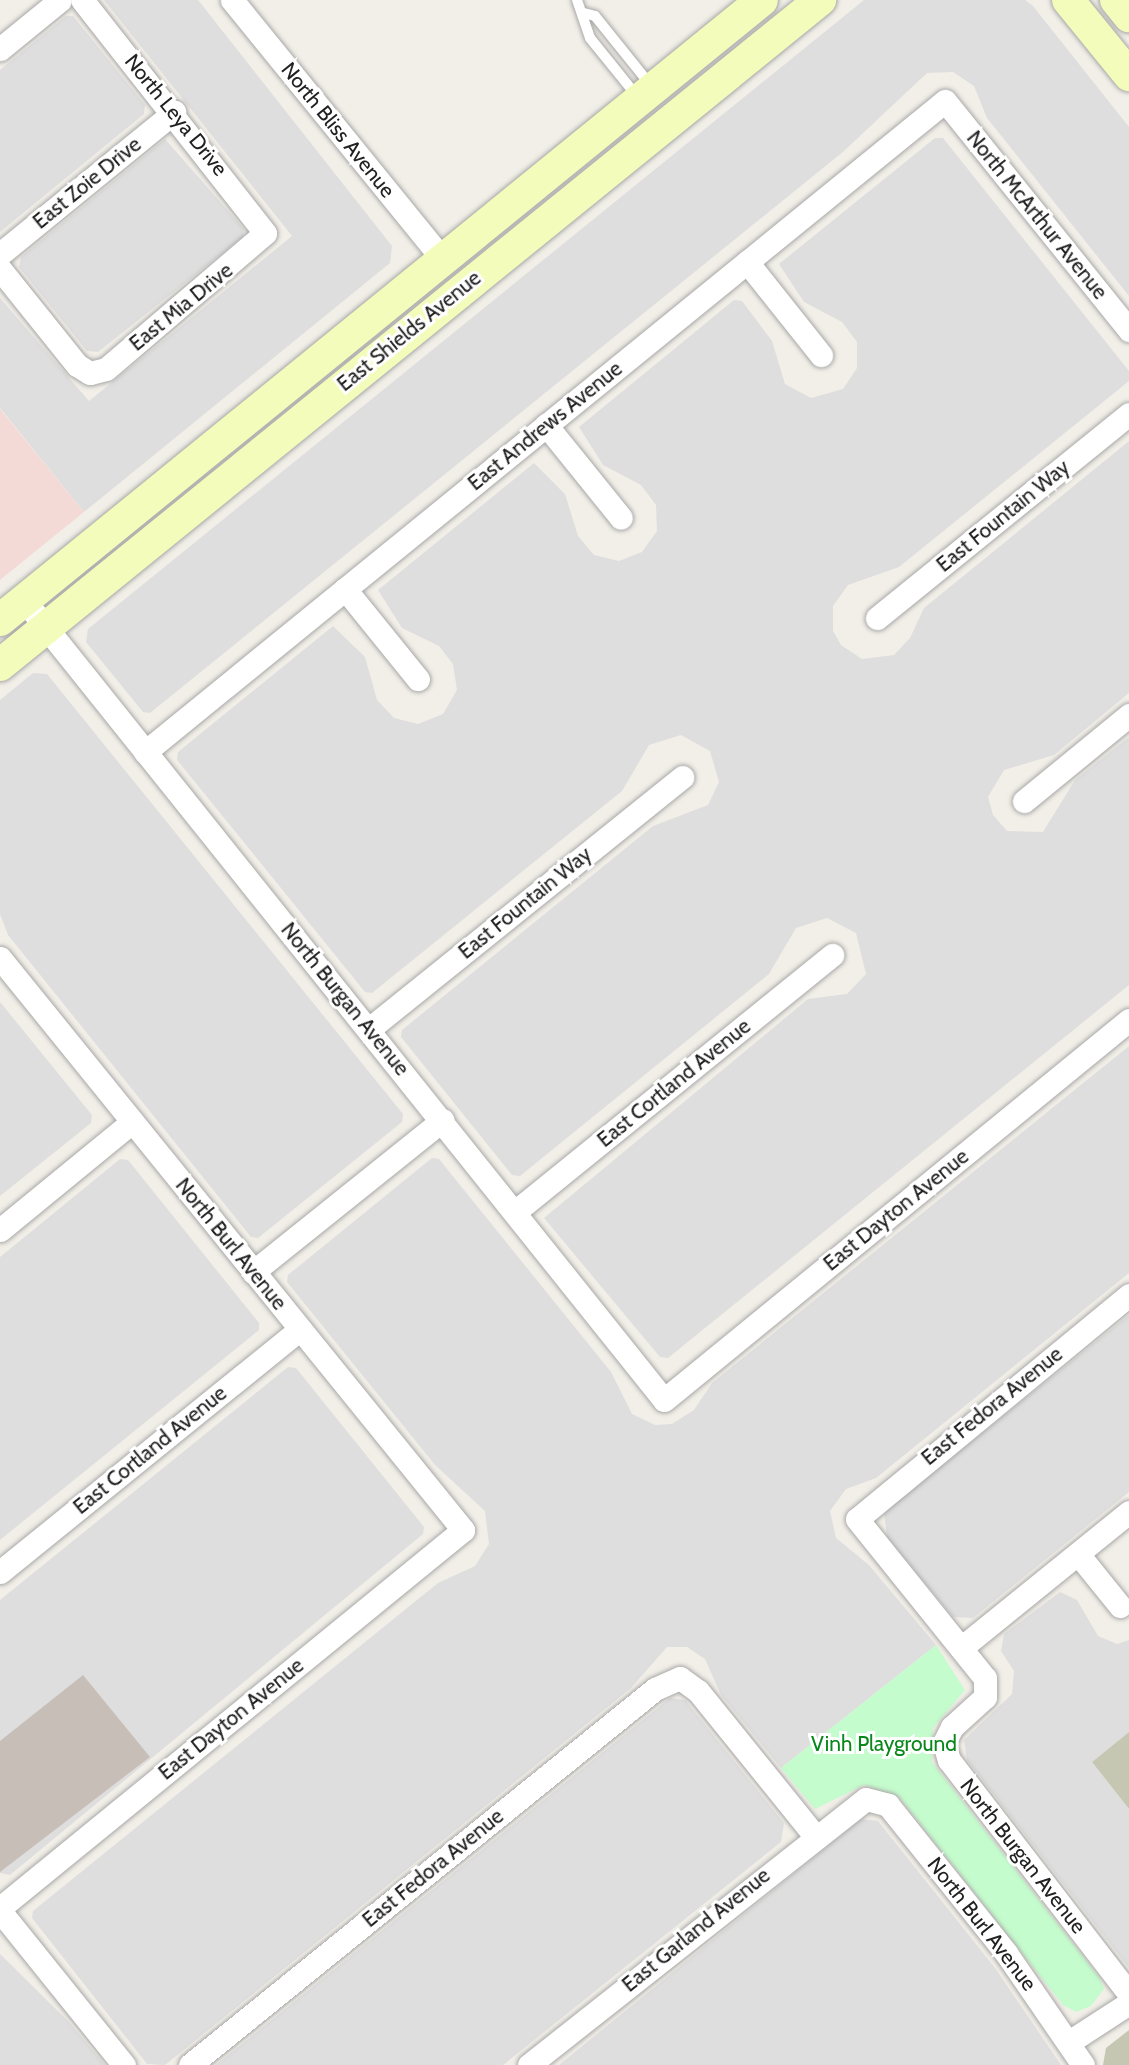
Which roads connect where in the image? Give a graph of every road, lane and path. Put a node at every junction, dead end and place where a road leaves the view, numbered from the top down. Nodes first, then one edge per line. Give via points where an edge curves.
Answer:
1 (60, 0) edge
2 (82, 0) edge
3 (232, 0) edge
4 (577, 0) edge
5 (820, 0) edge
6 (1068, 0) edge
7 (1116, 0) edge
8 (757, 2) edge
9 (584, 13) junction
10 (1129, 16) edge
11 (0, 49) edge
12 (1129, 75) edge
13 (647, 95) junction
14 (945, 101) joint
15 (174, 112) junction
16 (265, 233) joint
17 (0, 254) edge
18 (443, 260) junction
19 (747, 262) junction
20 (0, 269) edge
21 (468, 283) junction
22 (1129, 330) edge
23 (821, 355) dead end
24 (1129, 414) edge
25 (545, 425) junction
26 (267, 446) junction
27 (621, 519) dead end
28 (345, 589) junction
29 (12, 610) edge
30 (877, 618) dead end
31 (46, 628) junction
32 (0, 665) edge
33 (418, 679) dead end
34 (1129, 715) edge
35 (145, 752) junction
36 (682, 777) dead end
37 (1024, 801) dead end
38 (832, 955) dead end
39 (0, 958) edge
40 (1129, 1020) edge
41 (369, 1029) junction
42 (443, 1120) junction
43 (132, 1122) junction
44 (516, 1211) junction
45 (0, 1230) edge
46 (253, 1272) junction
47 (1129, 1295) edge
48 (300, 1329) junction
49 (664, 1400) joint
50 (1129, 1512) edge
51 (857, 1519) joint
52 (463, 1530) joint
53 (1078, 1554) junction
54 (0, 1572) edge
55 (1120, 1606) dead end
56 (961, 1648) junction
57 (866, 1799) joint
58 (814, 1835) junction
59 (0, 1910) edge
60 (1129, 1994) edge
61 (1129, 2003) edge
62 (1069, 2042) junction
63 (124, 2065) edge
64 (190, 2065) edge
65 (529, 2065) edge
66 (1083, 2065) edge

1 - 11 street
2 - 15 street, North Leya Drive
3 - 18 street, North Bliss Avenue
4 - 9 lane
5 - 21 main road, East Shields Avenue
6 - 12 main road
7 - 10 main road
8 - 13 main road, East Shields Avenue
9 - 13 lane via 595,16
9 - 13 lane via 590,38
13 - 18 main road, East Shields Avenue
13 - 21 main road via 640,123 524,218
14 - 19 street, East Andrews Avenue
14 - 22 street, North McArthur Avenue
15 - 16 street, North Leya Drive
15 - 17 street, East Zoie Drive
16 - 20 street, East Mia Drive via 106,369 90,373 77,365
18 - 26 main road via 447,280 324,380
18 - 29 main road, East Shields Avenue
19 - 23 street
19 - 25 street, East Andrews Avenue
21 - 26 main road, East Shields Avenue
24 - 30 street, East Fountain Way
25 - 27 street
25 - 28 street, East Andrews Avenue
26 - 31 main road, East Shields Avenue
28 - 33 street
28 - 35 street, East Andrews Avenue
29 - 31 street, North Burgan Avenue
31 - 32 main road, East Shields Avenue
31 - 35 street, North Burgan Avenue
34 - 37 street
35 - 41 street, North Burgan Avenue
36 - 41 street, East Fountain Way
38 - 44 street, East Cortland Avenue
39 - 43 street, North Burl Avenue
40 - 49 street, East Dayton Avenue
41 - 42 street, North Burgan Avenue
42 - 44 street, North Burgan Avenue
42 - 46 street
43 - 45 street
43 - 46 street, North Burl Avenue
44 - 49 street, North Burgan Avenue
46 - 48 street, North Burl Avenue
47 - 51 street, East Fedora Avenue
48 - 52 street, North Burl Avenue
48 - 54 street, East Cortland Avenue
50 - 53 street
51 - 56 street, North Burgan Avenue
52 - 59 street, East Dayton Avenue
53 - 55 street
53 - 56 street
56 - 60 street, North Burgan Avenue via 985,1678 985,1697 952,1727 944,1743 949,1760
57 - 58 street, East Garland Avenue
57 - 62 street, North Burl Avenue via 888,1805
58 - 64 street, East Fedora Avenue via 698,1691 680,1678 655,1689
58 - 65 street, East Garland Avenue
59 - 63 street
61 - 62 street
62 - 66 street, North Burl Avenue

